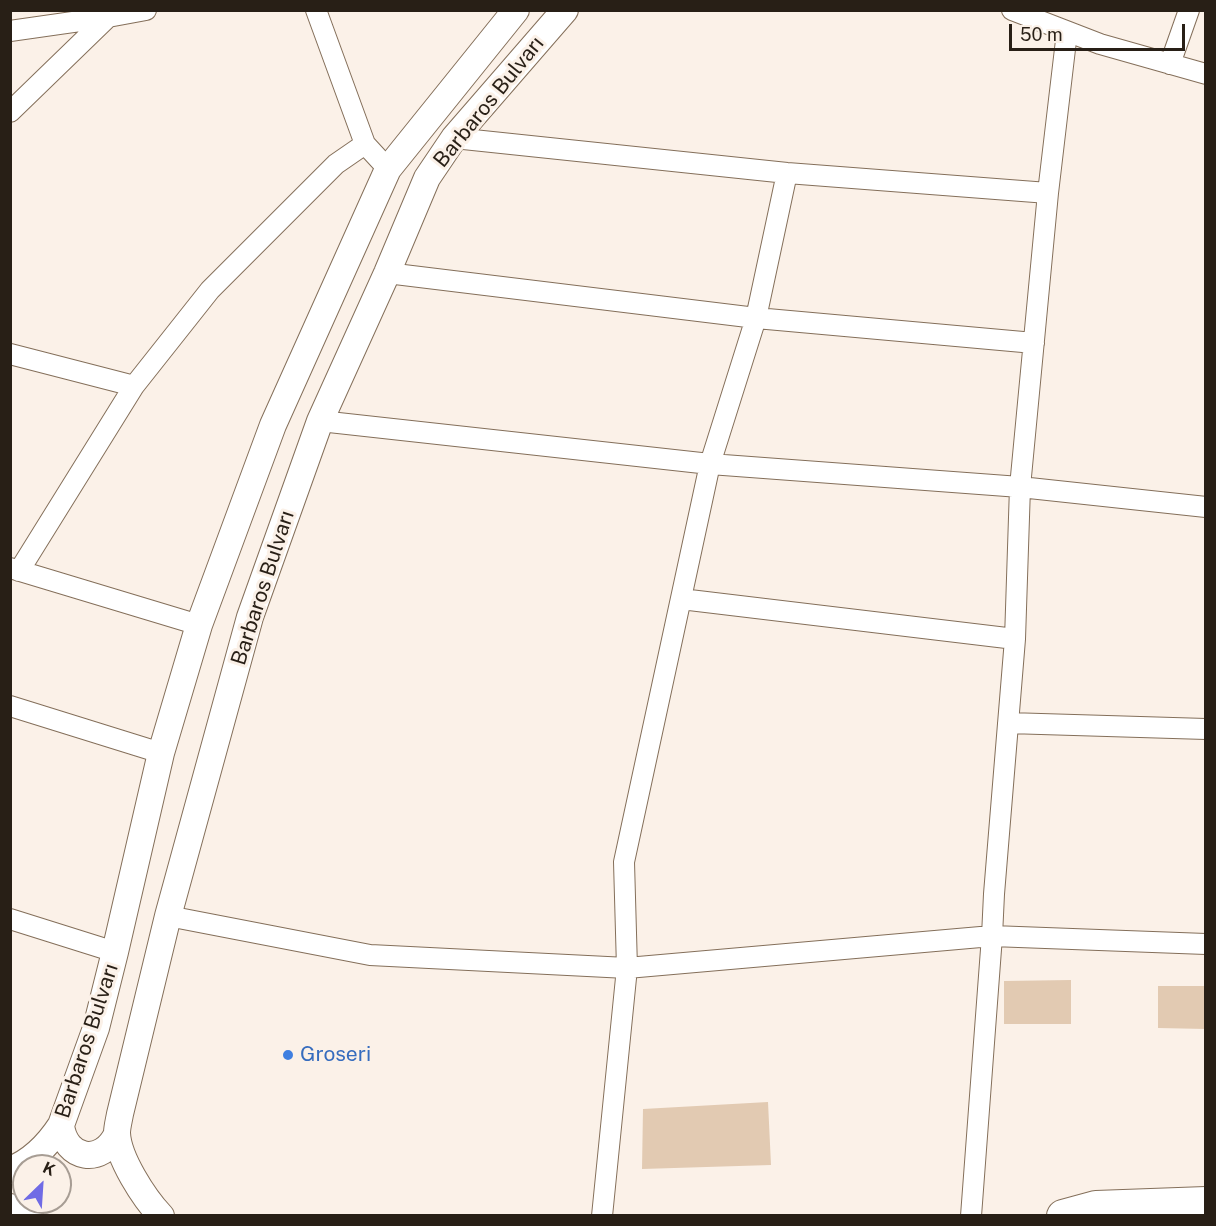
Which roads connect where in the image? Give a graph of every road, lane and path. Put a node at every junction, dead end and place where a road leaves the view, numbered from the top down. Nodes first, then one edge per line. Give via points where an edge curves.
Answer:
1 (146, 10) edge
2 (316, 10) edge
3 (516, 10) edge
4 (565, 10) edge
5 (1012, 10) edge
6 (1189, 10) edge
7 (108, 17) junction
8 (10, 31) edge
9 (1067, 32) junction
10 (1170, 64) junction
11 (1206, 74) edge
12 (10, 112) edge
13 (454, 138) junction
14 (365, 144) junction
15 (388, 169) junction
16 (787, 172) junction
17 (1048, 193) junction
18 (387, 273) junction
19 (756, 318) junction
20 (1034, 344) junction
21 (10, 354) edge
22 (134, 386) junction
23 (320, 420) junction
24 (710, 464) junction
25 (1020, 487) junction
26 (1206, 507) edge
27 (15, 569) edge
28 (681, 599) junction
29 (199, 625) junction
30 (1015, 639) junction
31 (10, 706) edge
32 (1008, 723) junction
33 (1206, 729) edge
34 (161, 753) junction
35 (168, 916) junction
36 (10, 919) edge
37 (992, 936) junction
38 (1206, 944) edge
39 (115, 952) junction
40 (627, 968) junction
41 (61, 1125) junction
42 (117, 1134) junction
43 (10, 1170) edge
44 (1206, 1203) edge
45 (10, 1210) edge
46 (27, 1215) edge
47 (161, 1215) edge
48 (602, 1215) edge
49 (971, 1215) edge
50 (1062, 1215) edge

1 - 7 street
2 - 14 street
3 - 15 street, Barbaros Bulvarı
4 - 13 street, Barbaros Bulvarı
5 - 9 street
6 - 10 street
7 - 8 street
7 - 12 street
9 - 10 street
9 - 17 street
10 - 11 street
13 - 16 street
13 - 18 street, Barbaros Bulvarı via 427,178
14 - 15 street
14 - 22 street via 336,164 210,290
15 - 29 street, Barbaros Bulvarı via 273,425
16 - 17 street
16 - 19 street
17 - 20 street
18 - 19 street
18 - 23 street, Barbaros Bulvarı
19 - 20 street
19 - 24 street
20 - 25 street
21 - 22 street
22 - 27 street
23 - 24 street
23 - 35 street, Barbaros Bulvarı via 250,617
24 - 25 street
24 - 28 street
25 - 26 street
25 - 30 street
27 - 29 street
28 - 30 street
28 - 40 street via 624,862
29 - 34 street, Barbaros Bulvarı
30 - 32 street
31 - 34 street
32 - 33 street
32 - 37 street
34 - 39 street, Barbaros Bulvarı
35 - 40 street via 370,955
35 - 42 street, Barbaros Bulvarı
36 - 39 street
37 - 38 street
37 - 40 street
37 - 49 street
39 - 41 street, Barbaros Bulvarı via 96,1028
40 - 48 street
41 - 42 street via 67,1144 83,1154 108,1149
41 - 43 street, Barbaros Bulvarı via 32,1159
42 - 47 street, Barbaros Bulvarı via 124,1160
44 - 50 main road via 1096,1207
45 - 46 main road

